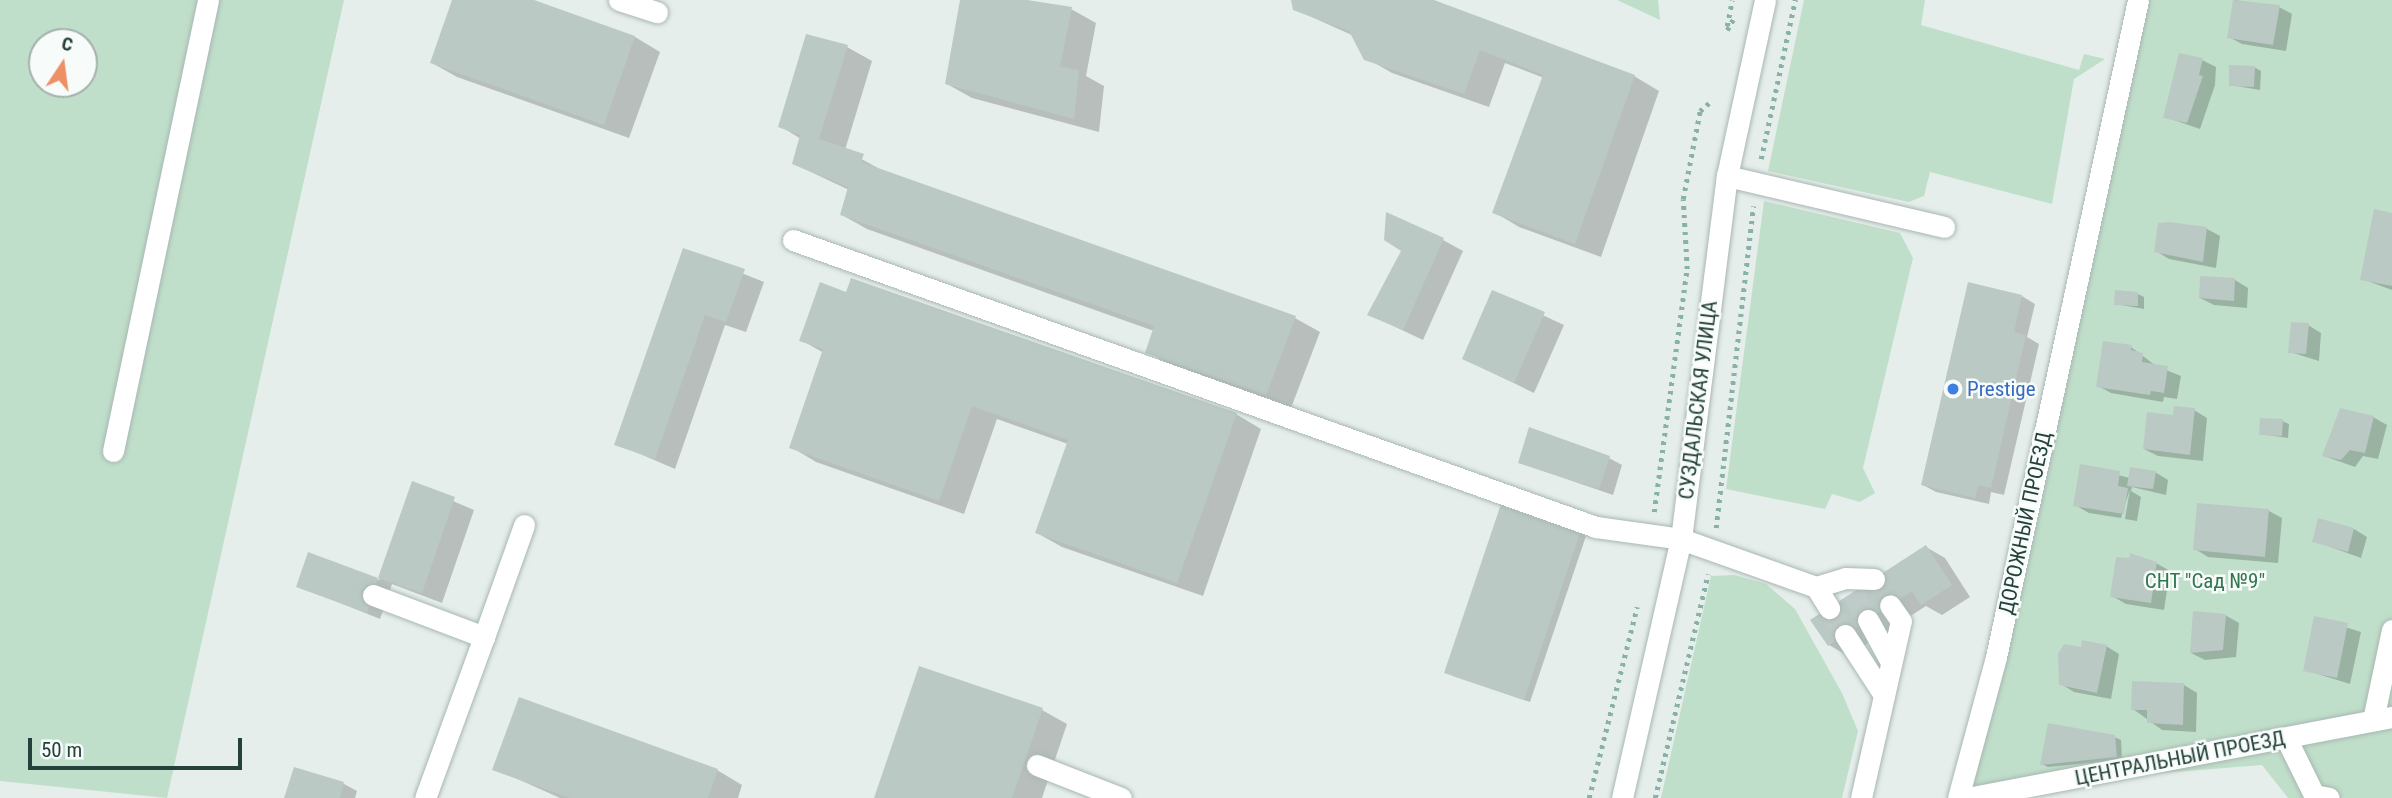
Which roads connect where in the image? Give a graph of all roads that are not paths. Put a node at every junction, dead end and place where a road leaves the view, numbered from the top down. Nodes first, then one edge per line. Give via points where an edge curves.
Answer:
1 (208, 0) edge
2 (619, 0) edge
3 (1765, 0) edge
4 (2138, 0) edge
5 (657, 12) dead end
6 (1727, 176) junction
7 (1944, 227) dead end
8 (793, 240) dead end
9 (113, 451) dead end
10 (524, 525) dead end
11 (1681, 539) junction
12 (1874, 579) dead end
13 (1816, 587) junction
14 (373, 596) dead end
15 (1890, 605) dead end
16 (1829, 608) tunnel mouth
17 (1868, 620) tunnel mouth
18 (2392, 630) edge
19 (1845, 635) tunnel mouth
20 (484, 637) junction
21 (1891, 662) junction
22 (1884, 695) junction
23 (2383, 718) edge
24 (2286, 738) junction
25 (1037, 765) dead end
26 (425, 798) edge
27 (1121, 798) edge
28 (1622, 798) edge
29 (1861, 798) edge
30 (1958, 798) edge
31 (1967, 798) edge
32 (2329, 798) edge

1 - 9 street
2 - 5 street
3 - 6 street, СУЗДАЛЬСКАЯ УЛИЦА
4 - 30 street, ДОРОЖНЫЙ ПРОЕЗД via 1996,657
6 - 7 street
6 - 11 street, СУЗДАЛЬСКАЯ УЛИЦА
8 - 11 street via 1596,527
10 - 20 street
11 - 13 street
11 - 28 street, СУЗДАЛЬСКАЯ УЛИЦА
12 - 13 street
13 - 16 street
14 - 20 street
15 - 21 street via 1901,621
17 - 21 street
18 - 23 street
19 - 22 street
20 - 26 street
21 - 22 street
22 - 29 street
23 - 24 street, ЦЕНТРАЛЬНЫЙ ПРОЕЗД
24 - 31 street, ЦЕНТРАЛЬНЫЙ ПРОЕЗД
24 - 32 street via 2314,795
25 - 27 street

